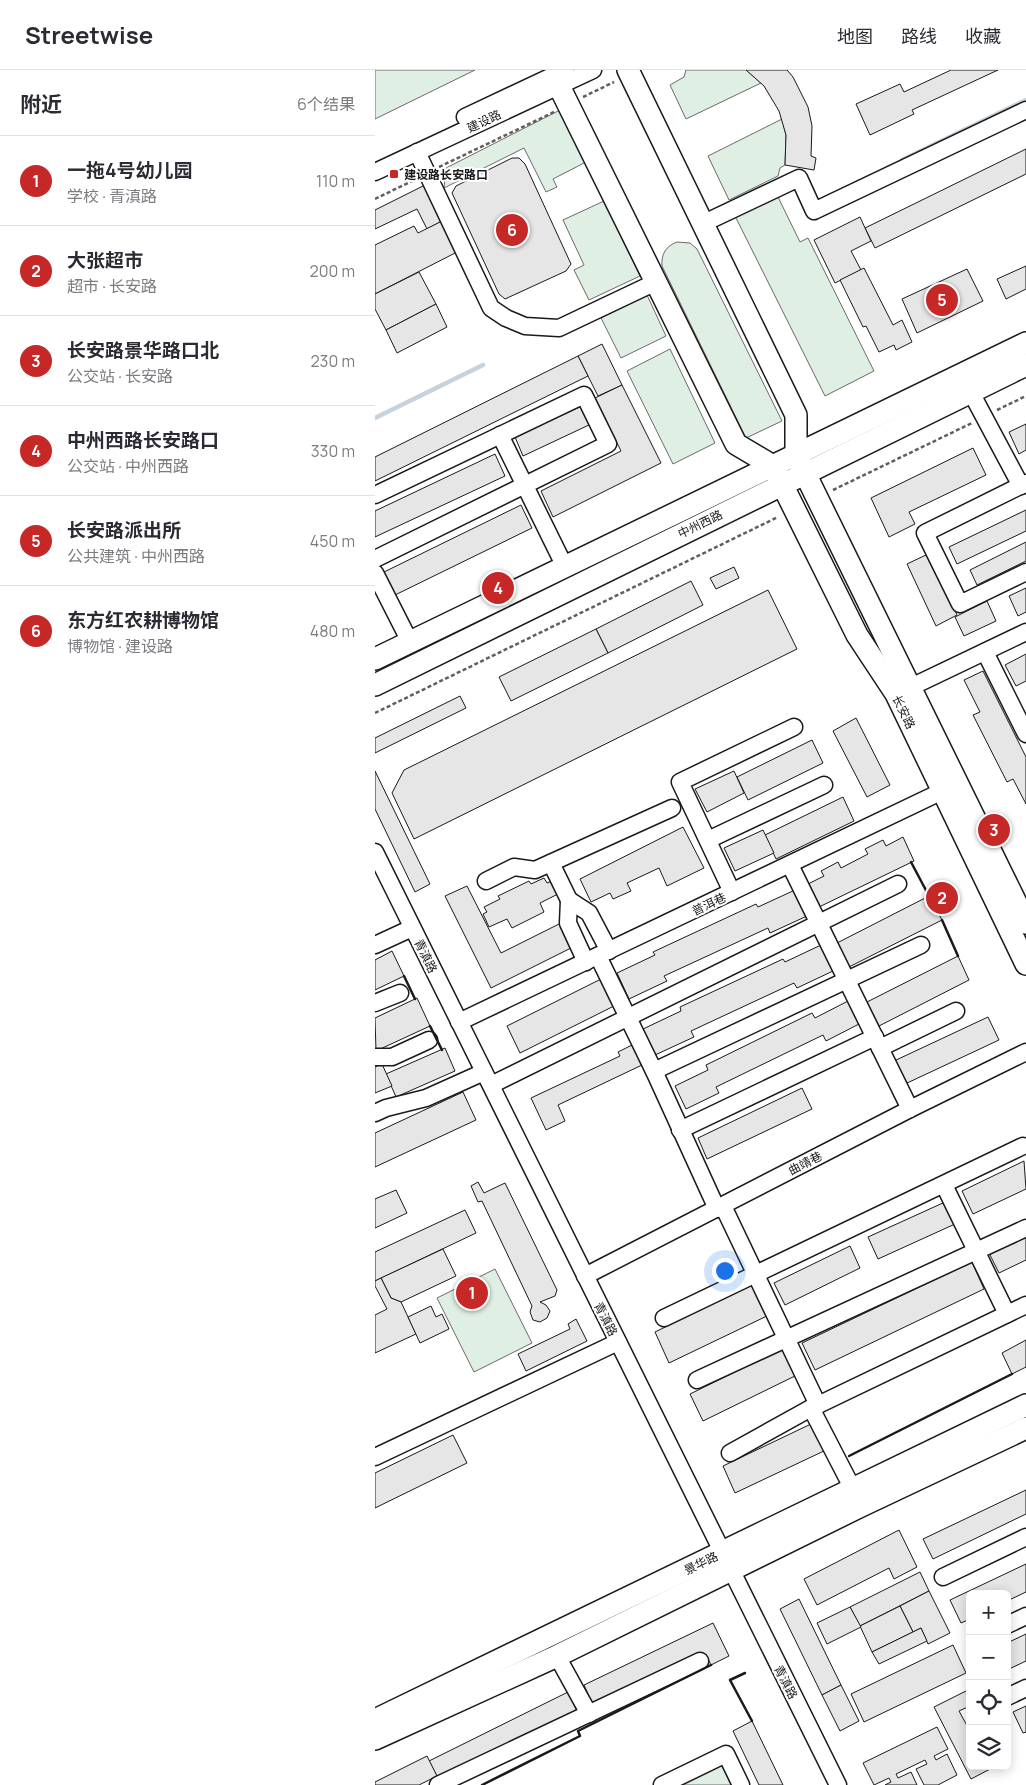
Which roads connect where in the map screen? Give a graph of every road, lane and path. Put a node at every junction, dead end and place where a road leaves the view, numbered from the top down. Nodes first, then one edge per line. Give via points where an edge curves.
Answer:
1 (593, 70) edge
2 (630, 72) edge
3 (556, 75) edge
4 (568, 105) junction
5 (1026, 110) edge
6 (417, 152) junction
7 (375, 161) edge
8 (375, 172) edge
9 (427, 173) junction
10 (375, 199) edge
11 (703, 224) junction
12 (656, 282) junction
13 (1026, 343) edge
14 (1026, 365) edge
15 (967, 383) junction
16 (1026, 396) edge
17 (984, 416) junction
18 (500, 435) junction
19 (801, 463) junction
20 (777, 475) junction
21 (525, 485) junction
22 (1023, 485) edge
23 (375, 495) edge
24 (818, 497) junction
25 (794, 509) junction
26 (375, 559) edge
27 (565, 567) junction
28 (1026, 572) edge
29 (375, 573) edge
30 (1026, 632) edge
31 (410, 642) junction
32 (985, 652) junction
33 (375, 660) edge
34 (375, 685) edge
35 (911, 687) junction
36 (1020, 707) edge
37 (375, 713) edge
38 (794, 727) dead end
39 (1026, 734) edge
40 (824, 785) dead end
41 (950, 788) junction
42 (672, 808) dead end
43 (707, 840) junction
44 (375, 852) edge
45 (551, 863) junction
46 (790, 865) junction
47 (486, 881) dead end
48 (897, 884) dead end
49 (732, 892) junction
50 (569, 900) junction
51 (819, 923) junction
52 (1026, 924) edge
53 (412, 928) junction
54 (375, 945) edge
55 (921, 945) dead end
56 (598, 956) junction
57 (1026, 964) edge
58 (847, 980) junction
59 (400, 993) dead end
60 (375, 1004) edge
61 (957, 1011) dead end
62 (628, 1017) junction
63 (459, 1022) junction
64 (429, 1040) dead end
65 (877, 1042) junction
66 (1026, 1052) edge
67 (375, 1057) edge
68 (654, 1071) junction
69 (487, 1079) junction
70 (910, 1109) junction
71 (375, 1113) edge
72 (680, 1130) junction
73 (1023, 1146) dead end
74 (944, 1185) junction
75 (720, 1207) junction
76 (1026, 1228) edge
77 (976, 1251) junction
78 (585, 1276) junction
79 (756, 1276) junction
80 (1026, 1305) edge
81 (1007, 1314) junction
82 (664, 1318) dead end
83 (786, 1340) junction
84 (618, 1342) junction
85 (697, 1380) dead end
86 (1026, 1405) edge
87 (815, 1407) junction
88 (1026, 1428) edge
89 (730, 1453) dead end
90 (375, 1457) edge
91 (857, 1498) junction
92 (1026, 1537) edge
93 (726, 1562) junction
94 (943, 1577) dead end
95 (1026, 1616) edge
96 (1011, 1623) edge
97 (557, 1656) junction
98 (700, 1662) dead end
99 (1026, 1688) edge
100 (1011, 1695) edge
101 (589, 1714) junction
102 (375, 1720) edge
103 (375, 1739) edge
104 (438, 1785) edge
105 (662, 1785) edge
106 (741, 1785) edge
107 (838, 1785) edge

1 - 3 street, 建设路
2 - 4 path
2 - 11 main road
3 - 4 main road
3 - 6 street, 建设路
3 - 7 street, 建设路
4 - 9 path
4 - 12 main road
5 - 11 street via 814,211 799,178
6 - 8 street, 建设路
6 - 9 street
9 - 10 path
9 - 12 street via 491,308 506,318 525,326 559,328
11 - 19 main road via 796,415
12 - 20 main road via 736,444
13 - 15 main road, 中州西路
14 - 15 main road, 中州西路
15 - 17 street
15 - 19 main road, 中州西路
16 - 17 path
17 - 22 street
17 - 24 path
18 - 21 street
18 - 21 street via 584,395 608,444
18 - 23 street
19 - 20 main road, 中州西路
19 - 24 main road, 长安路
20 - 25 main road, 长安路
20 - 27 main road, 中州西路
20 - 34 main road, 中州西路
21 - 26 street
21 - 27 street
22 - 28 street via 925,533 960,604
24 - 35 main road, 长安路
25 - 37 path
25 - 41 main road, 长安路 via 857,635 896,694
27 - 31 main road, 中州西路
29 - 31 street
30 - 32 street
31 - 33 main road, 中州西路
32 - 35 street
32 - 36 street
35 - 41 main road, 长安路
36 - 39 street
38 - 43 street via 680,782
40 - 43 street
41 - 46 street, 普洱巷
41 - 52 main road, 长安路
41 - 57 main road, 长安路
42 - 45 street
43 - 49 street
44 - 53 street, 青滇路
45 - 47 street via 535,870 514,867
45 - 50 street
46 - 49 street, 普洱巷
46 - 51 street
48 - 51 street
49 - 56 street, 普洱巷
50 - 56 street via 589,913
50 - 56 street via 567,924
51 - 58 street
51 - 62 street
53 - 54 street
53 - 63 street, 青滇路
55 - 58 street
56 - 62 street
56 - 63 street, 普洱巷
58 - 65 street
58 - 68 street
59 - 60 street
61 - 65 street
62 - 68 street
62 - 69 street
63 - 69 street, 青滇路
64 - 67 street via 392,1057
65 - 70 street
65 - 72 street
66 - 70 street, 曲靖巷
68 - 72 street
69 - 71 street
69 - 78 street, 青滇路
70 - 75 street, 曲靖巷
72 - 75 street
73 - 74 street
74 - 77 street
74 - 79 street
75 - 78 street, 曲靖巷
75 - 79 street
76 - 77 street
77 - 81 street
77 - 83 street
78 - 84 street, 青滇路
79 - 82 street
79 - 83 street
80 - 81 street
81 - 87 street
83 - 85 street
83 - 87 street
84 - 90 street
84 - 93 street, 青滇路
86 - 91 main road, 景华路
87 - 89 street
87 - 91 street
88 - 91 main road, 景华路
91 - 93 main road, 景华路
92 - 94 street
93 - 97 main road, 景华路
93 - 102 main road, 景华路
93 - 107 street, 青滇路
95 - 96 street
97 - 101 street
97 - 103 main road, 景华路
98 - 101 street
99 - 100 street
101 - 104 street
105 - 106 street via 726,1754

